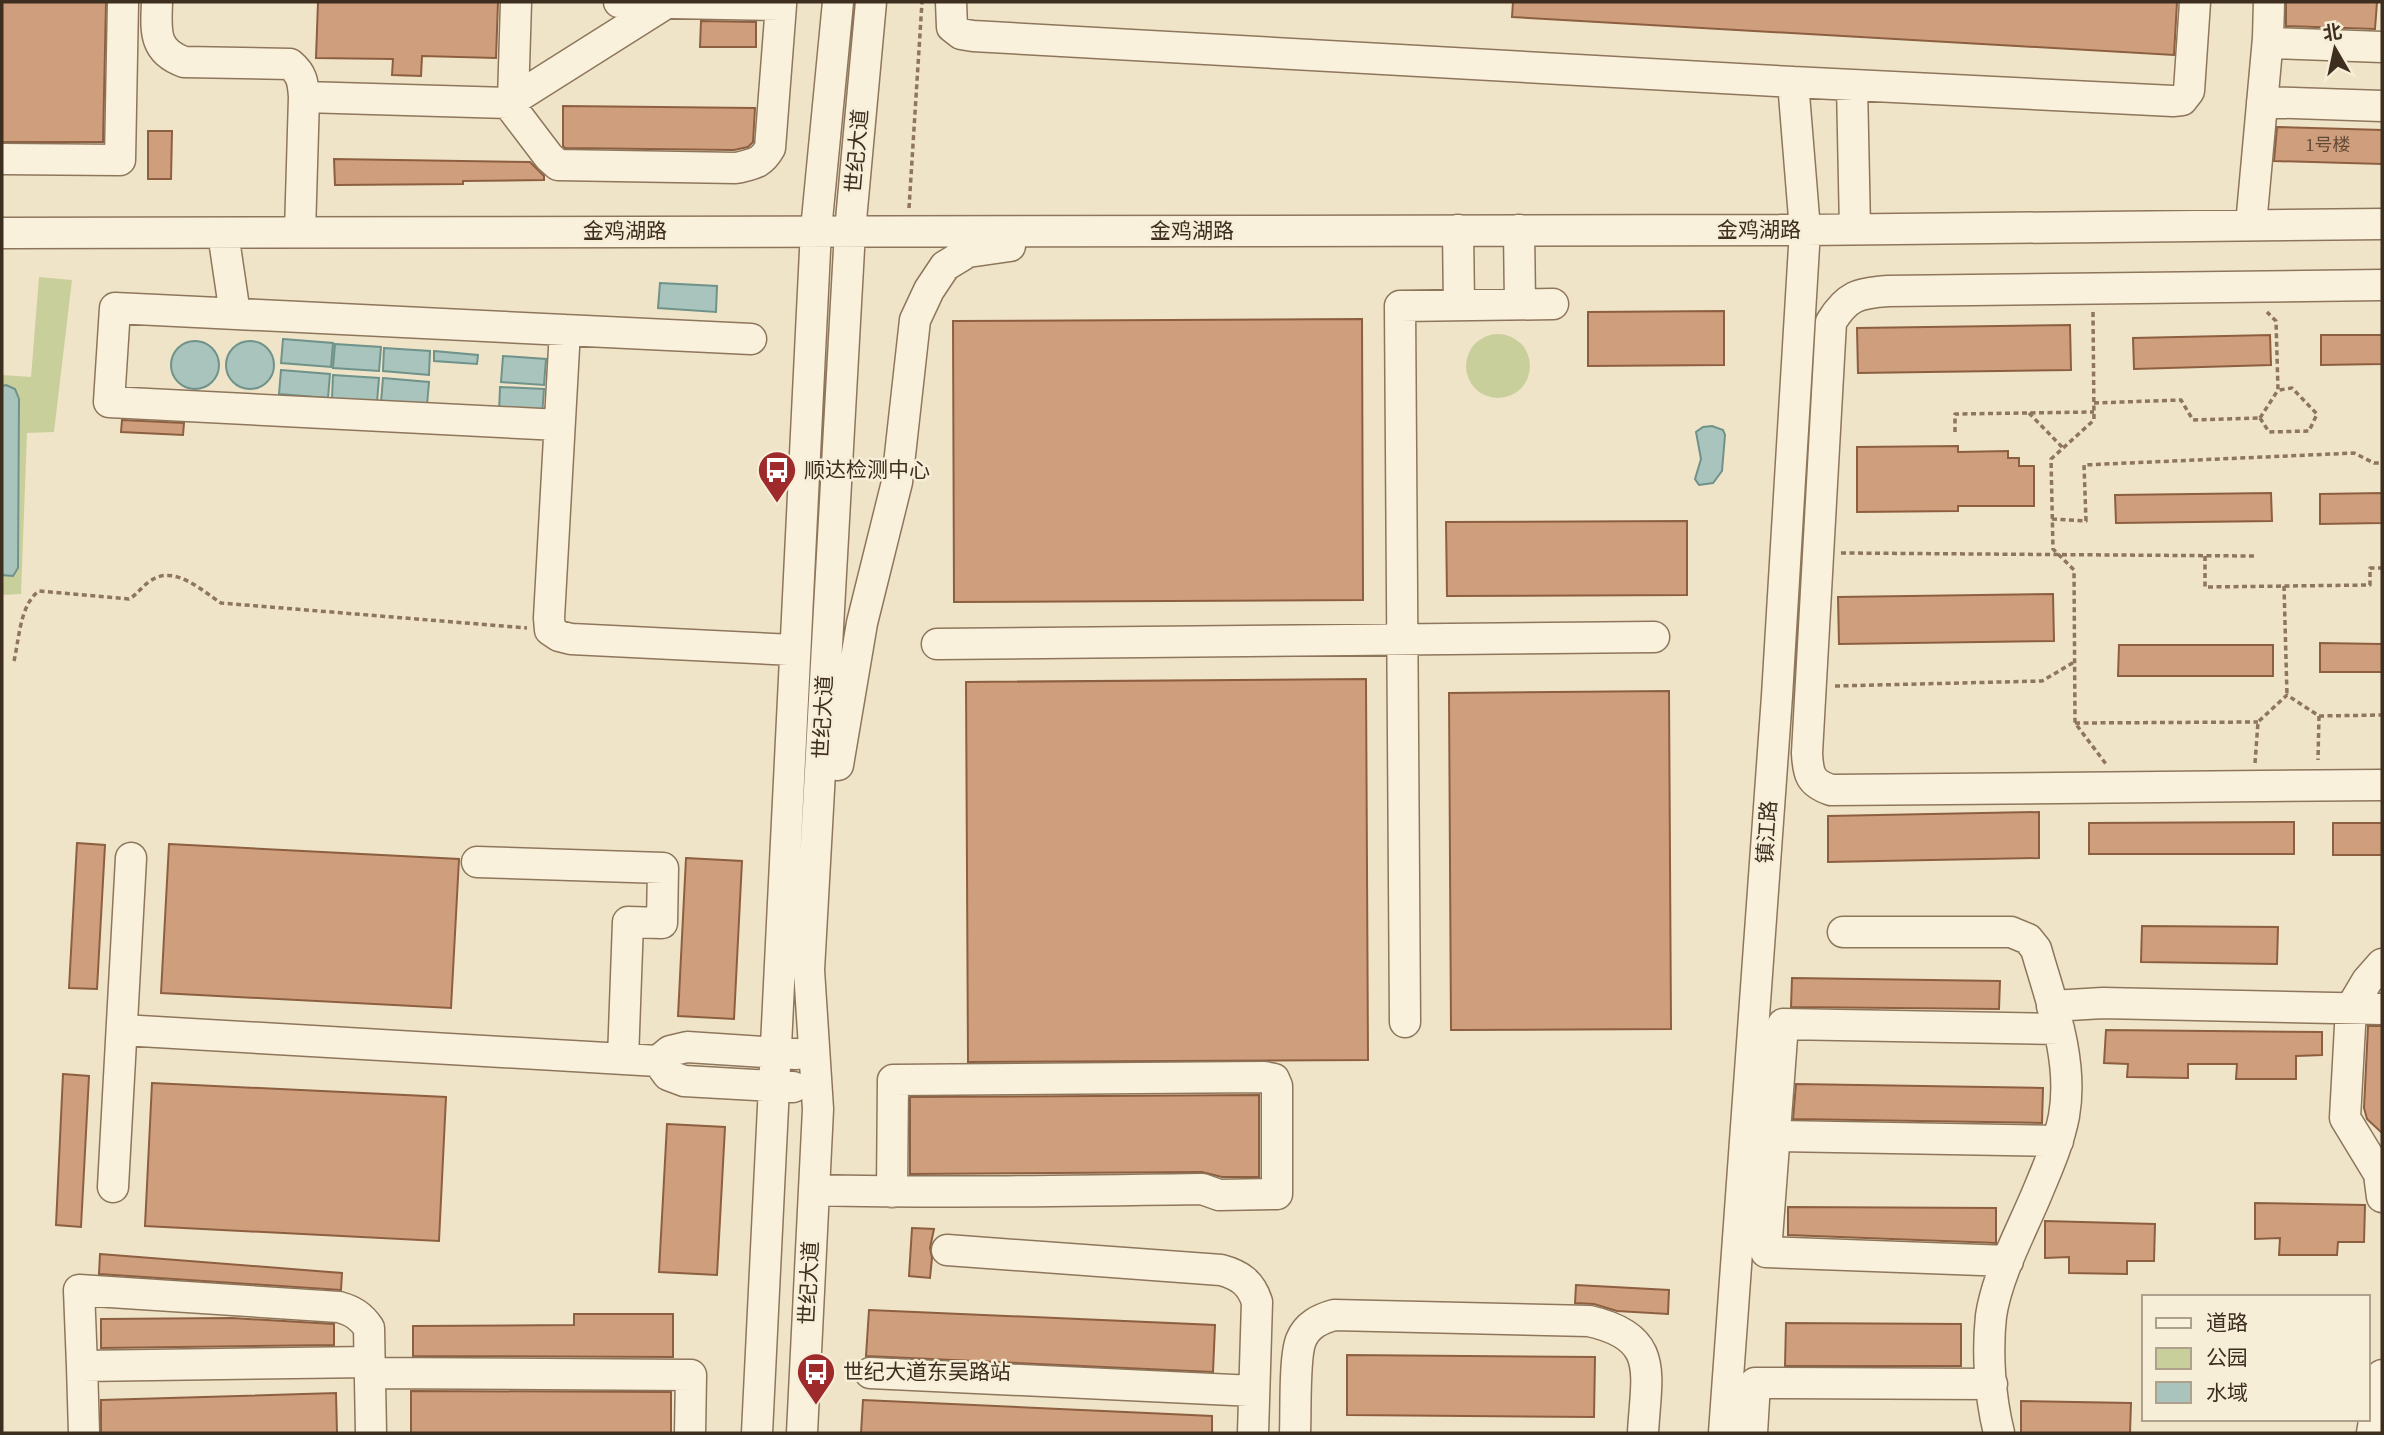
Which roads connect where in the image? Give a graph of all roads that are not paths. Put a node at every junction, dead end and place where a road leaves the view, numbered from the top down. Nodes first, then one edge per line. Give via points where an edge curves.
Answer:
1 (123, 2) edge
2 (157, 2) edge
3 (516, 2) edge
4 (619, 2) edge
5 (667, 2) edge
6 (838, 2) edge
7 (871, 2) edge
8 (951, 2) edge
9 (2195, 2) edge
10 (2270, 2) edge
11 (781, 4) edge
12 (2268, 38) junction
13 (2382, 47) edge
14 (1793, 82) junction
15 (1852, 85) junction
16 (304, 97) junction
17 (511, 101) junction
18 (2262, 102) junction
19 (2382, 106) edge
20 (2, 159) edge
21 (2251, 225) junction
22 (2382, 225) edge
23 (1855, 229) junction
24 (816, 230) junction
25 (1458, 230) junction
26 (1519, 230) junction
27 (1805, 230) junction
28 (850, 231) junction
29 (1101, 231) junction
30 (300, 232) junction
31 (2, 233) edge
32 (223, 233) junction
33 (2382, 285) edge
34 (1520, 304) junction
35 (1553, 304) dead end
36 (1459, 305) junction
37 (236, 314) junction
38 (565, 330) junction
39 (751, 339) dead end
40 (559, 425) junction
41 (1654, 637) dead end
42 (1402, 639) junction
43 (937, 644) dead end
44 (794, 650) junction
45 (2382, 785) edge
46 (131, 858) dead end
47 (477, 862) dead end
48 (1843, 932) dead end
49 (2382, 964) edge
50 (809, 970) junction
51 (2351, 1008) junction
52 (2382, 1009) edge
53 (2055, 1018) junction
54 (1405, 1022) dead end
55 (122, 1030) junction
56 (776, 1053) junction
57 (814, 1055) junction
58 (623, 1059) junction
59 (658, 1061) junction
60 (774, 1086) junction
61 (816, 1089) junction
62 (1774, 1136) junction
63 (2058, 1141) junction
64 (113, 1187) dead end
65 (814, 1190) junction
66 (892, 1192) junction
67 (2382, 1197) edge
68 (947, 1250) dead end
69 (2008, 1261) junction
70 (82, 1366) junction
71 (370, 1368) junction
72 (870, 1373) dead end
73 (2382, 1375) edge
74 (1992, 1384) junction
75 (1254, 1391) junction
76 (84, 1433) edge
77 (371, 1433) edge
78 (690, 1433) edge
79 (757, 1433) edge
80 (802, 1433) edge
81 (1253, 1433) edge
82 (1295, 1433) edge
83 (1643, 1433) edge
84 (1724, 1433) edge
85 (1752, 1433) edge
86 (1999, 1433) edge
87 (2372, 1433) edge

1 - 20 street via 120,160
2 - 16 street via 156,30 171,58 290,64 303,80
3 - 17 street
4 - 5 street
5 - 11 street
5 - 17 street
6 - 24 street, 世纪大道
7 - 28 street, 世纪大道
8 - 14 street via 952,27 973,36
9 - 15 street via 2189,91 2182,100
10 - 12 street
11 - 17 street via 769,148 764,159 754,164 736,168 558,165
12 - 13 street via 2274,43
12 - 18 street
14 - 15 street
14 - 27 street, 镇江路
15 - 23 street
16 - 17 street
16 - 30 street
18 - 19 street
18 - 21 street
21 - 22 street, 金鸡湖路
21 - 23 street, 金鸡湖路
23 - 27 street, 金鸡湖路
24 - 28 street, 金鸡湖路
24 - 30 street, 金鸡湖路
24 - 44 street, 世纪大道
25 - 26 street, 金鸡湖路
25 - 29 street, 金鸡湖路
25 - 36 street
26 - 27 street, 金鸡湖路
26 - 34 street
27 - 84 street, 镇江路
28 - 29 street, 金鸡湖路
28 - 50 street, 世纪大道
29 - 50 street via 968,252 945,266 915,320 897,482 846,710
30 - 32 street, 金鸡湖路
31 - 32 street, 金鸡湖路
32 - 37 street
33 - 45 street via 1869,292 1840,307 1831,322 1807,753 1808,772 1818,785 1831,790
34 - 35 street
34 - 36 street
36 - 42 street via 1400,306
37 - 38 street
37 - 40 street via 115,307 109,402
38 - 39 street
38 - 40 street
40 - 44 street via 550,630 571,639
41 - 42 street
42 - 43 street
42 - 54 street
44 - 56 street, 世纪大道
46 - 55 street
47 - 58 street via 663,869 662,923 628,922
48 - 53 street via 2011,932 2028,939 2036,949
49 - 51 street
50 - 57 street, 世纪大道
51 - 52 street
51 - 53 street via 2103,1003
51 - 67 street via 2345,1118 2379,1174
53 - 62 street via 1783,1024
53 - 63 street via 2063,1043 2066,1082
55 - 58 street
55 - 64 street
56 - 57 street
56 - 59 street via 687,1046
56 - 60 street, 世纪大道
57 - 61 street, 世纪大道
58 - 59 street
59 - 60 street via 668,1074 684,1081
60 - 61 street
60 - 79 street, 世纪大道
61 - 65 street, 世纪大道
62 - 63 street
62 - 69 street via 1766,1252
63 - 69 street
65 - 66 street
65 - 80 street, 世纪大道
66 - 66 street via 1202,1189 1219,1195 1277,1194 1277,1086 1274,1079 1264,1077 893,1080
68 - 75 street via 1234,1273 1253,1290 1256,1302
69 - 74 street via 1991,1315
70 - 71 street
70 - 71 street via 79,1290 339,1307 363,1319 369,1328
70 - 76 street
71 - 77 street
71 - 78 street via 691,1375
72 - 75 street
73 - 87 street
74 - 85 street via 1755,1382
74 - 86 street
75 - 81 street
82 - 83 street via 1301,1341 1320,1319 1334,1315 1589,1321 1611,1326 1639,1346 1647,1367

